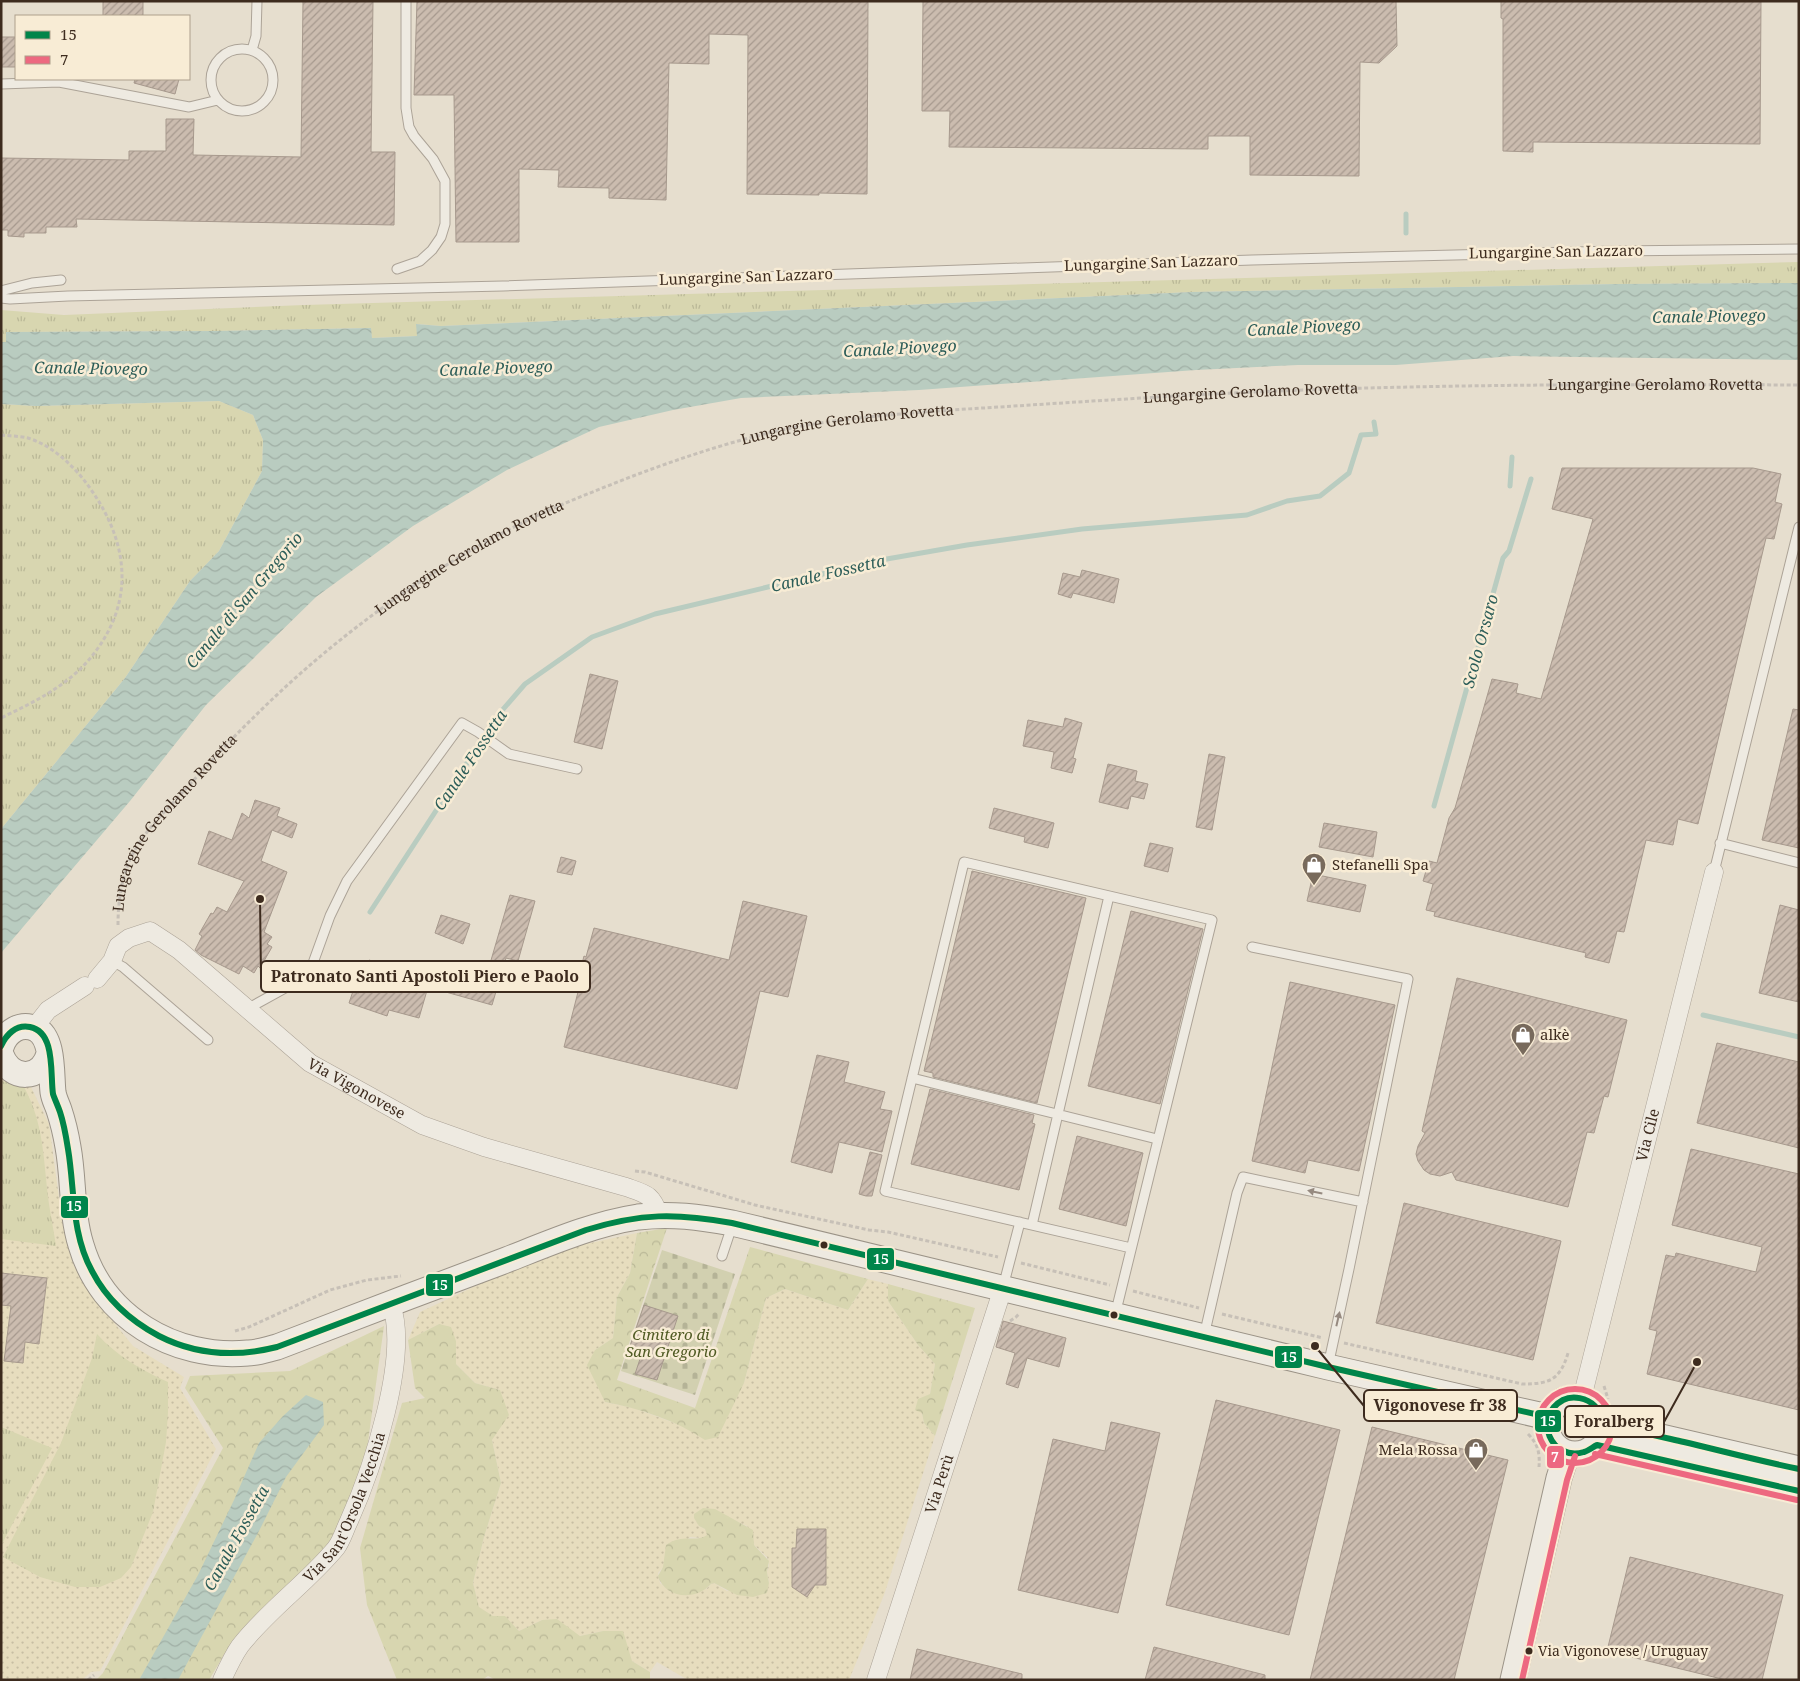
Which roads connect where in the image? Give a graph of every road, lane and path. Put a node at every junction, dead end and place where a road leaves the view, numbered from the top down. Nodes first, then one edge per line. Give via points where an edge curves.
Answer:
1 (257, 1) edge
2 (406, 1) edge
3 (252, 50) junction
4 (1, 84) edge
5 (218, 100) junction
6 (1799, 250) edge
7 (397, 269) dead end
8 (61, 280) dead end
9 (1, 291) edge
10 (5, 299) edge
11 (1799, 385) edge
12 (1, 435) edge
13 (1799, 527) edge
14 (1, 718) edge
15 (577, 769) dead end
16 (1720, 842) junction
17 (1799, 863) edge
18 (1714, 872) joint
19 (1109, 896) junction
20 (1252, 947) dead end
21 (115, 954) junction
22 (248, 1009) junction
23 (34, 1028) junction
24 (208, 1040) dead end
25 (6, 1051) edge
26 (49, 1054) junction
27 (912, 1078) junction
28 (54, 1098) junction
29 (1058, 1115) junction
30 (1157, 1138) junction
31 (631, 1172) dead end
32 (1363, 1202) junction
33 (659, 1215) junction
34 (1020, 1222) junction
35 (732, 1223) junction
36 (1032, 1225) junction
37 (1131, 1248) junction
38 (722, 1256) dead end
39 (998, 1257) dead end
40 (1020, 1263) dead end
41 (409, 1274) dead end
42 (1101, 1282) dead end
43 (1003, 1288) junction
44 (1131, 1291) dead end
45 (390, 1304) junction
46 (1202, 1309) dead end
47 (1218, 1313) dead end
48 (1114, 1315) junction
49 (226, 1334) dead end
50 (1204, 1336) junction
51 (1324, 1338) dead end
52 (1344, 1343) dead end
53 (1568, 1353) dead end
54 (1328, 1367) junction
55 (1582, 1398) junction
56 (1548, 1417) junction
57 (1603, 1419) junction
58 (1524, 1430) dead end
59 (1596, 1445) junction
60 (1568, 1454) junction
61 (1799, 1469) edge
62 (1538, 1474) dead end
63 (1799, 1491) edge
64 (94, 1675) dead end
65 (88, 1680) edge
66 (222, 1680) edge
67 (876, 1680) edge
68 (1513, 1680) edge

1 - 3 lane via 256,36
2 - 7 lane via 406,108 409,127 445,181 445,224 426,256
3 - 5 lane via 226,53 217,62 212,88
3 - 5 lane via 266,59 274,74 268,97 263,104 248,111 231,110
4 - 5 lane via 59,82 189,107
6 - 10 lane, Lungargine San Lazzaro via 1232,260 503,286
8 - 9 lane
11 - 21 path, Lungargine Gerolamo Rovetta via 1557,385 1174,395 844,420 755,436 679,459 552,508 473,549 366,620 293,680 226,744 148,830 136,848 127,867 118,904
12 - 14 path via 27,438 43,445 80,474 98,498 116,536 121,555 122,587 109,629 80,671 48,695
13 - 16 lane
15 - 22 lane via 509,754 462,723 347,882 312,963 296,982
16 - 17 lane
16 - 18 lane
18 - 55 street, Via Cile
19 - 27 lane via 964,862
19 - 29 lane
19 - 30 lane via 1212,920
20 - 32 lane via 1408,979
21 - 22 street, Via Vigonovese via 129,938 150,931 179,950
21 - 23 street, Via Vigonovese via 91,983 48,1010
21 - 24 lane via 123,968
22 - 33 street, Via Vigonovese via 310,1063 422,1125 484,1147 626,1187 647,1195
23 - 25 main road via 21,1027
23 - 26 main road via 46,1038
25 - 26 main road via 38,1071
25 - 28 main road
26 - 28 main road
27 - 29 lane
27 - 34 lane via 885,1191
28 - 45 main road via 68,1145 77,1230 90,1270 110,1299 149,1333 189,1349 250,1353 277,1347
29 - 30 lane
29 - 36 lane
30 - 37 lane
31 - 39 path via 645,1172 755,1205
32 -> 50 lane via 1243,1177
54 -> 32 lane
33 - 35 main road via 693,1216
33 - 45 main road via 620,1220 576,1234
34 - 36 lane
34 - 43 lane
35 - 38 lane
35 - 43 main road
36 - 37 lane
37 - 48 lane
40 - 42 path
41 - 49 path via 330,1290 249,1327
43 - 48 main road
43 - 67 street, Via Perù
44 - 46 path
45 - 66 street, Via Sant'Orsola Vecchia via 395,1317 396,1338 393,1378 361,1494 337,1546 240,1647
47 - 51 path
48 - 50 main road
50 - 54 main road
52 - 53 path via 1522,1384 1552,1380 1560,1373
54 - 56 main road
55 - 56 main road via 1564,1400
55 - 57 main road via 1596,1406
56 - 60 main road via 1548,1436
57 - 59 main road via 1603,1434
57 - 61 main road via 1635,1431
58 - 62 path via 1535,1441 1540,1455
59 - 60 main road via 1583,1454
59 - 63 main road
60 - 68 main road via 1559,1478
64 - 65 path

